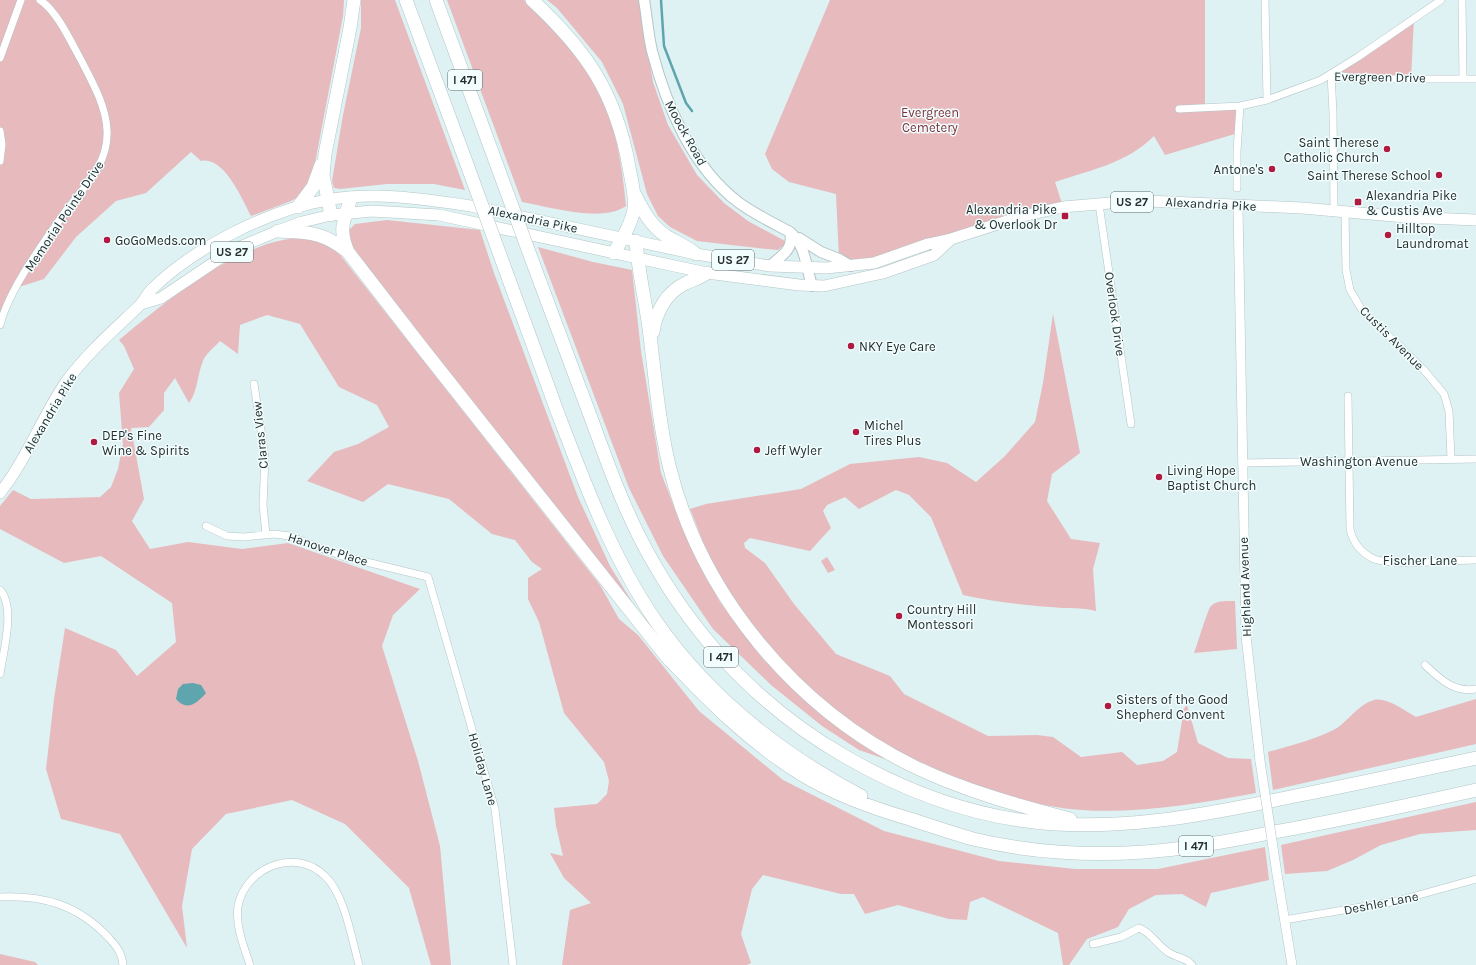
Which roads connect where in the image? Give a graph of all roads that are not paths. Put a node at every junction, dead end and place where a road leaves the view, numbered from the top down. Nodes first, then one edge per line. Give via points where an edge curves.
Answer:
1 (21, 0) edge
2 (40, 0) edge
3 (354, 0) edge
4 (406, 0) edge
5 (436, 0) edge
6 (532, 0) edge
7 (644, 0) edge
8 (1265, 0) edge
9 (1441, 0) edge
10 (1462, 0) edge
11 (0, 58) edge
12 (1331, 74) junction
13 (1463, 79) junction
14 (1476, 79) edge
15 (1267, 100) junction
16 (1240, 106) junction
17 (1179, 109) dead end
18 (0, 131) edge
19 (325, 154) junction
20 (0, 161) edge
21 (1238, 188) dead end
22 (633, 190) junction
23 (351, 198) junction
24 (328, 200) junction
25 (1238, 202) junction
26 (1099, 204) junction
27 (298, 207) junction
28 (1339, 210) junction
29 (346, 213) junction
30 (331, 215) junction
31 (1476, 220) edge
32 (278, 231) junction
33 (790, 232) junction
34 (622, 238) junction
35 (951, 239) junction
36 (636, 241) junction
37 (348, 252) junction
38 (614, 253) junction
39 (696, 254) junction
40 (637, 258) junction
41 (770, 266) junction
42 (851, 266) junction
43 (807, 268) junction
44 (707, 274) junction
45 (799, 285) junction
46 (812, 286) junction
47 (141, 304) junction
48 (0, 325) edge
49 (651, 343) junction
50 (254, 384) dead end
51 (1348, 396) dead end
52 (1131, 424) dead end
53 (1451, 459) junction
54 (1476, 459) edge
55 (1349, 462) junction
56 (1242, 463) junction
57 (0, 493) edge
58 (206, 526) dead end
59 (266, 534) junction
60 (1476, 560) edge
61 (428, 577) joint
62 (0, 590) edge
63 (1425, 665) dead end
64 (0, 674) edge
65 (1476, 689) edge
66 (1476, 758) edge
67 (1476, 790) edge
68 (914, 820) junction
69 (1093, 824) junction
70 (1476, 879) edge
71 (0, 896) edge
72 (1284, 920) junction
73 (1093, 944) dead end
74 (123, 965) edge
75 (250, 965) edge
76 (359, 965) edge
77 (513, 965) edge
78 (1192, 965) edge
79 (1292, 965) edge

1 - 11 street
2 - 48 street, Memorial Pointe Drive via 65,32 89,75 101,102 107,130 106,148 103,160 33,260 12,295
3 - 19 highway
4 - 68 highway, I 471, bridge via 578,466 603,526 655,620 721,698 772,741 821,774
5 - 69 highway, I 471, bridge via 609,467 643,544 669,590 702,636 774,709 805,732 859,765 895,783 961,808 986,814 1052,823
6 - 22 highway via 578,46 603,85 621,130
7 - 33 main road, Moock Road via 652,49 662,84 691,147 718,183 738,202
8 - 15 street
9 - 12 street
10 - 13 street
12 - 13 street, Evergreen Drive via 1358,79
12 - 15 street, Evergreen Drive
12 - 28 street, Custis Avenue
13 - 14 street, Evergreen Drive
15 - 16 street, Evergreen Drive
16 - 17 street, Evergreen Drive
16 - 21 street
18 - 20 street
19 - 24 highway via 323,175
19 - 27 highway via 313,187
22 - 34 highway via 634,207
22 - 39 highway via 652,224
23 - 24 main road, Alexandria Pike / US 27
23 - 29 highway
23 - 34 main road, Alexandria Pike / US 27 via 417,198 459,204
24 - 27 main road, Alexandria Pike / US 27
24 - 30 highway
25 - 26 main road, Alexandria Pike / US 27 via 1148,201
25 - 28 main road, Alexandria Pike / US 27
25 - 56 street, Highland Avenue
26 - 35 main road, Alexandria Pike / US 27 via 1023,216
26 - 52 street, Overlook Drive
27 - 47 main road, Alexandria Pike / US 27 via 253,223 212,245 151,289
28 - 31 main road, Alexandria Pike / US 27 via 1405,217
28 - 53 street, Custis Avenue via 1350,290 1362,310 1424,370 1444,394 1449,411
29 - 30 main road, Alexandria Pike / US 27
29 - 37 highway via 342,239
29 - 38 main road, Alexandria Pike / US 27 via 395,211 440,214
30 - 32 main road, Alexandria Pike / US 27
32 - 37 highway via 319,234
32 - 47 main road, Alexandria Pike / US 27 via 219,259 161,298
33 - 41 main road via 790,247
33 - 42 main road via 821,252
33 - 43 main road, Moock Road via 803,248
34 - 36 main road, Alexandria Pike / US 27
34 - 38 highway
35 - 42 main road, Alexandria Pike / US 27 via 928,244 874,263
35 - 46 main road, Alexandria Pike / US 27 via 934,255 883,273 831,285
36 - 39 main road, Alexandria Pike / US 27
36 - 40 highway
37 - 68 highway via 662,650 710,703 743,733 813,781 841,796
38 - 40 main road, Alexandria Pike / US 27
39 - 41 main road, Alexandria Pike / US 27
40 - 44 main road, Alexandria Pike / US 27
40 - 49 highway
41 - 43 main road, Alexandria Pike / US 27
42 - 43 main road, Alexandria Pike / US 27
43 - 45 main road
43 - 46 main road, Moock Road
44 - 45 main road, Alexandria Pike / US 27
44 - 49 highway via 671,293 661,306 654,322
45 - 46 main road, Alexandria Pike / US 27
47 - 57 main road, Alexandria Pike / US 27 via 106,336 66,382 12,477
49 - 69 highway via 669,465 692,534 718,584 738,615 772,658 817,702 840,720 915,767 972,792
50 - 59 street, Claras View via 265,458 263,505
51 - 55 street, Fischer Lane
53 - 54 street, Washington Avenue
53 - 55 street, Washington Avenue
55 - 56 street, Washington Avenue
55 - 60 street, Fischer Lane via 1350,529 1361,550 1373,558 1384,561
56 - 72 street, Highland Avenue, bridge via 1248,661
58 - 59 street, Hanover Place via 227,536
59 - 61 street, Hanover Place via 289,536 342,556
61 - 77 street, Holiday Lane via 492,794
62 - 64 street via 7,604 8,617
63 - 65 street via 1452,686 1462,690
66 - 69 highway, I 471 via 1208,814
67 - 68 highway, I 471 via 1210,844 1143,852 1095,854 1030,849 976,839
70 - 72 street, Deshler Lane via 1397,901
71 - 74 street via 35,897 55,902 87,918 118,948
72 - 79 street, Highland Avenue
73 - 78 street via 1121,937 1139,928 1154,938 1167,952 1184,958
75 - 76 street via 239,928 240,899 247,885 259,872 280,863 290,862 306,865 320,872 338,894

